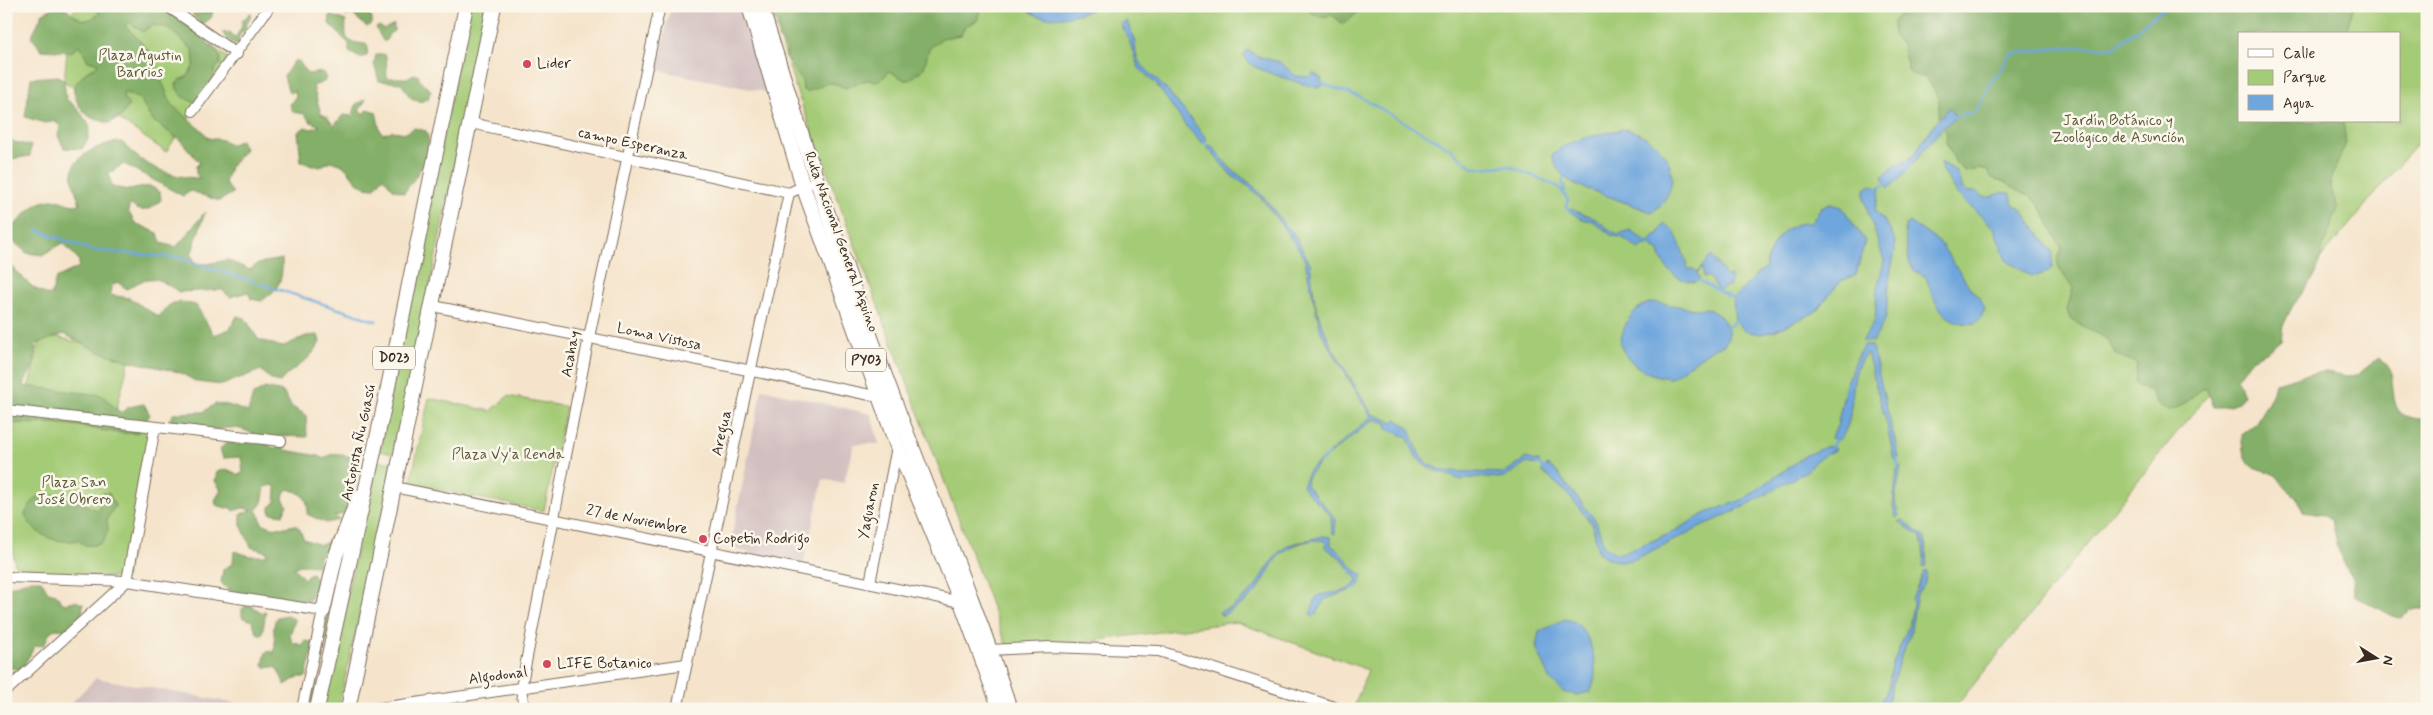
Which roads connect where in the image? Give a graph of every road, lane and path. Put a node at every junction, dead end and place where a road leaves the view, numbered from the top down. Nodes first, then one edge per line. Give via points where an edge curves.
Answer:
1 (166, 6) edge
2 (270, 6) edge
3 (466, 6) edge
4 (494, 6) edge
5 (660, 6) edge
6 (749, 6) edge
7 (761, 6) edge
8 (237, 54) junction
9 (194, 111) dead end
10 (471, 123) junction
11 (628, 158) junction
12 (816, 180) junction
13 (804, 186) junction
14 (789, 193) junction
15 (433, 306) junction
16 (589, 337) junction
17 (752, 372) junction
18 (880, 397) junction
19 (6, 410) edge
20 (155, 428) junction
21 (282, 441) dead end
22 (897, 446) junction
23 (370, 470) junction
24 (394, 487) junction
25 (554, 519) junction
26 (710, 550) junction
27 (6, 577) edge
28 (127, 581) junction
29 (870, 583) junction
30 (961, 602) junction
31 (323, 611) junction
32 (990, 650) junction
33 (686, 664) junction
34 (521, 688) junction
35 (6, 691) edge
36 (1334, 707) dead end
37 (302, 709) edge
38 (317, 709) edge
39 (348, 709) edge
40 (373, 709) edge
41 (524, 709) edge
42 (677, 709) edge
43 (1000, 709) edge
44 (1010, 709) edge

1 - 8 street
2 - 8 street
3 - 23 highway, Autopista Ñu Guasú / D023
4 - 10 highway, D023
5 - 11 street, Acahay
6 - 13 highway, Ruta Nacional General Aquino / PY03 via 788,143
7 - 12 highway, Ruta Nacional General Aquino / PY03
8 - 9 street
10 - 11 street, campo Esperanza
10 - 15 highway, D023
11 - 14 street, campo Esperanza
11 - 16 street, Acahay
12 - 13 street
12 - 32 highway, Ruta Nacional General Aquino / PY03 via 892,395
13 - 14 street
13 - 18 highway, Ruta Nacional General Aquino / PY03
14 - 17 street, Aregua
15 - 16 street, Loma Vistosa
15 - 24 highway, D023
16 - 17 street, Loma Vistosa
16 - 25 street, Acahay
17 - 18 street, Loma Vistosa
17 - 26 street, Aregua
18 - 22 highway, Ruta Nacional General Aquino / PY03
19 - 20 street
20 - 21 street
20 - 28 street
22 - 29 street, Yaguaron
22 - 30 highway, Ruta Nacional General Aquino / PY03
23 - 31 highway via 338,547
23 - 38 highway, Autopista Ñu Guasú / D023
24 - 25 street, 27 de Noviembre
24 - 39 highway, D023
25 - 26 street, 27 de Noviembre
25 - 34 street, Acahay
26 - 29 street, 27 de Noviembre
26 - 33 street, Aregua
27 - 28 street
28 - 31 street
28 - 35 street
29 - 30 street, 27 de Noviembre
30 - 43 highway, Ruta Nacional General Aquino / PY03
31 - 37 street
32 - 36 street via 1050,647 1159,651
32 - 44 highway, Ruta Nacional General Aquino / PY03
33 - 34 street, Algodonal
33 - 42 street, Aregua
34 - 40 street, Algodonal
34 - 41 street, Acahay

